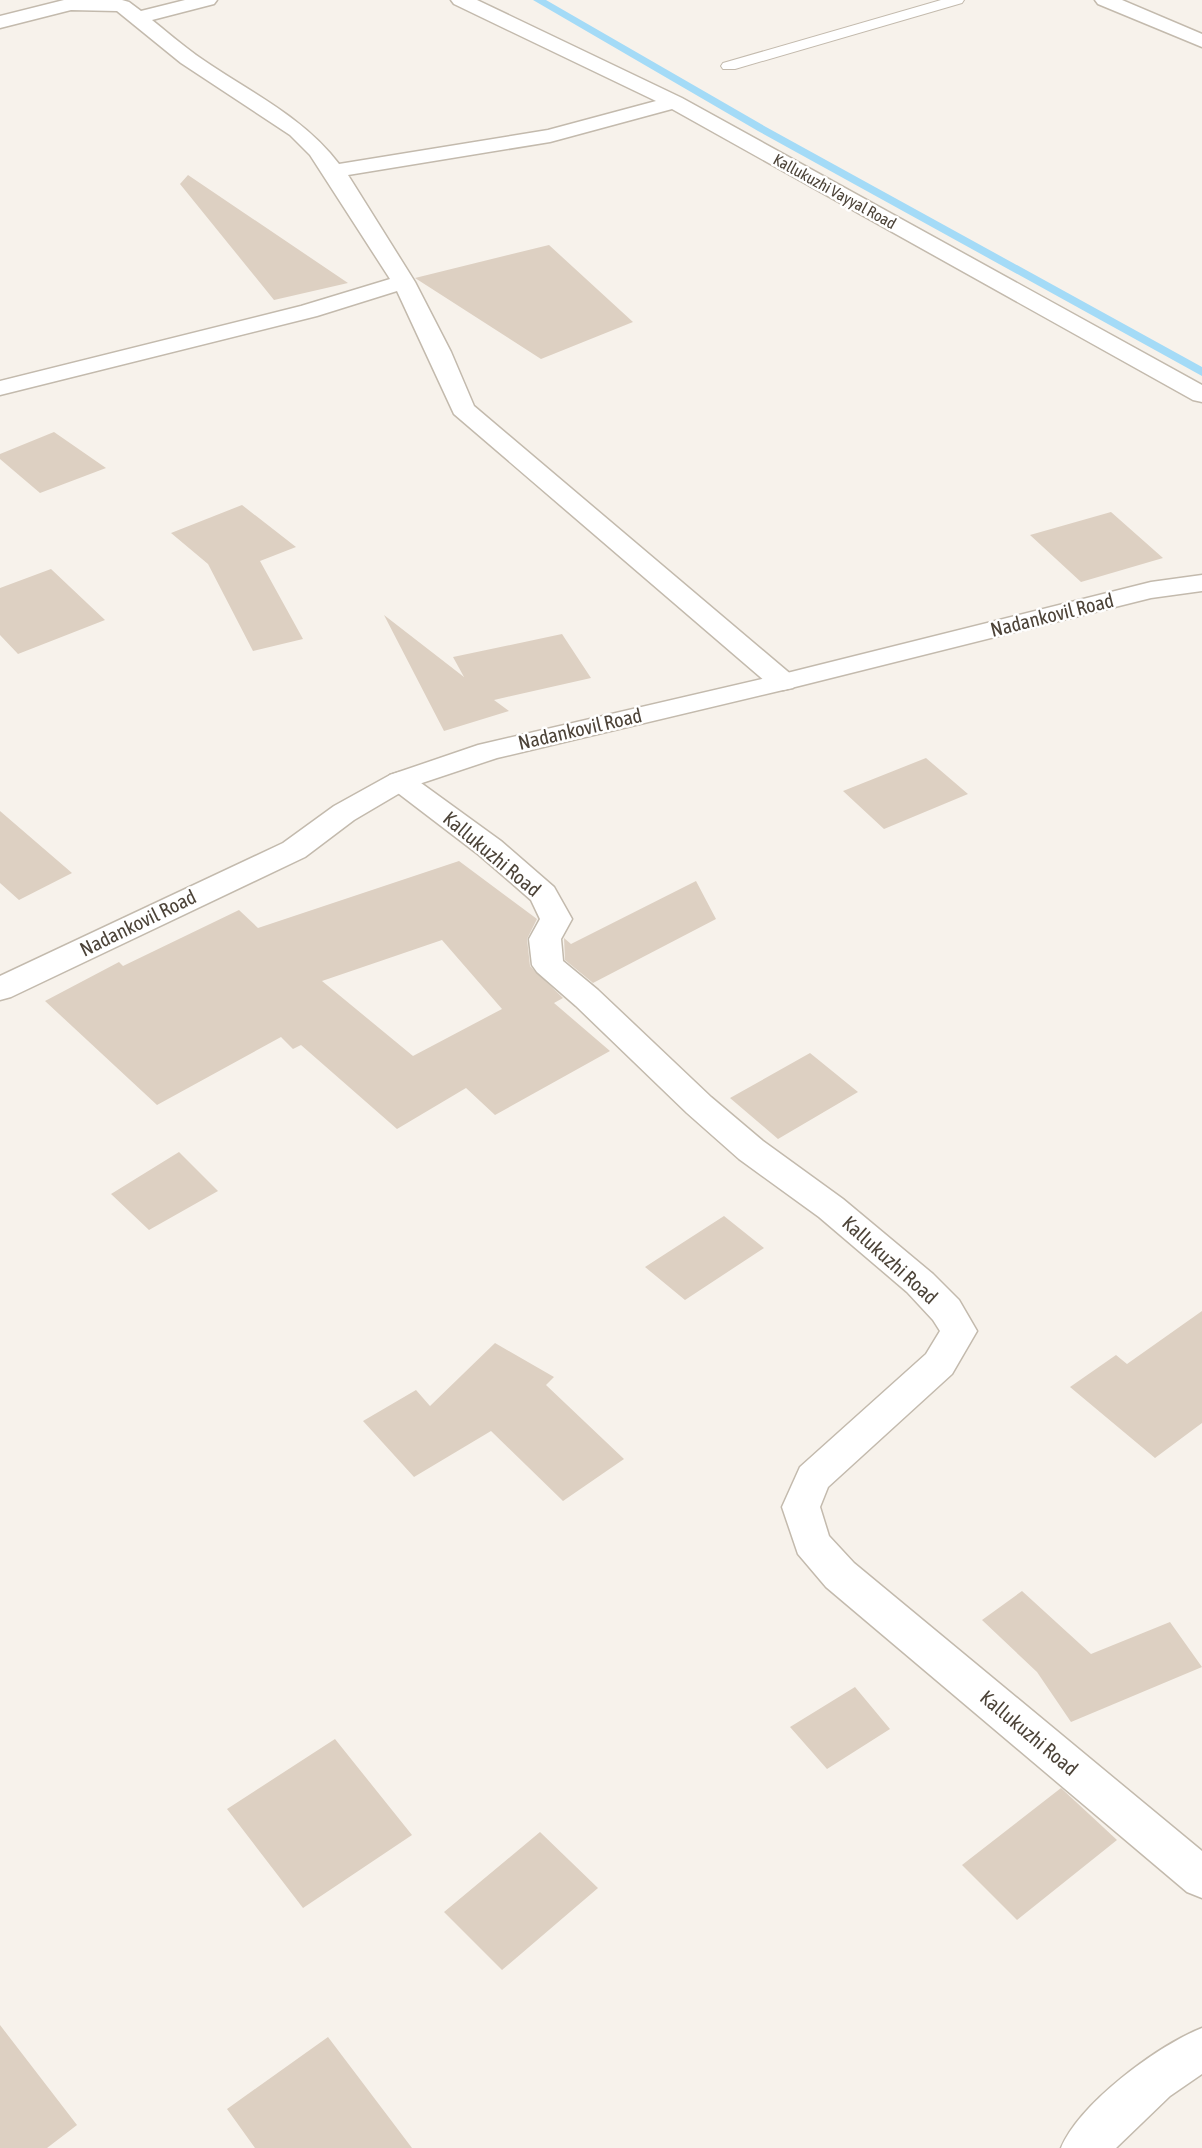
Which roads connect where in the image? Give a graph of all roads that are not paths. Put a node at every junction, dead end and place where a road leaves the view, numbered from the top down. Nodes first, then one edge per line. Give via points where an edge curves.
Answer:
1 (207, 0) edge
2 (461, 0) edge
3 (957, 0) edge
4 (1105, 0) edge
5 (139, 18) junction
6 (0, 22) edge
7 (1202, 40) edge
8 (729, 66) dead end
9 (675, 102) junction
10 (334, 171) junction
11 (404, 282) junction
12 (0, 388) edge
13 (1202, 395) edge
14 (1202, 583) edge
15 (783, 682) junction
16 (400, 781) junction
17 (0, 989) edge
18 (1202, 1878) edge
19 (1202, 2050) edge
20 (1084, 2148) edge

1 - 5 street
2 - 9 street, Kallukuzhi Vayyal Road
3 - 8 lane
4 - 7 street
5 - 6 street via 122,6 90,3
5 - 10 street via 188,59 297,131
9 - 10 street via 550,136
9 - 13 street, Kallukuzhi Vayyal Road
10 - 11 street
11 - 12 street via 309,312
11 - 15 street via 440,352 463,409
14 - 15 street, Nadankovil Road via 1151,590
15 - 16 street, Nadankovil Road via 488,751
16 - 17 street, Nadankovil Road via 344,813 294,850
16 - 18 street, Kallukuzhi Road via 490,848 543,894 556,919 544,939 548,965 699,1105 751,1150 831,1208 946,1310 959,1331 939,1364 813,1478 801,1507 812,1543 840,1575
19 - 20 street via 1184,2058 1127,2104

